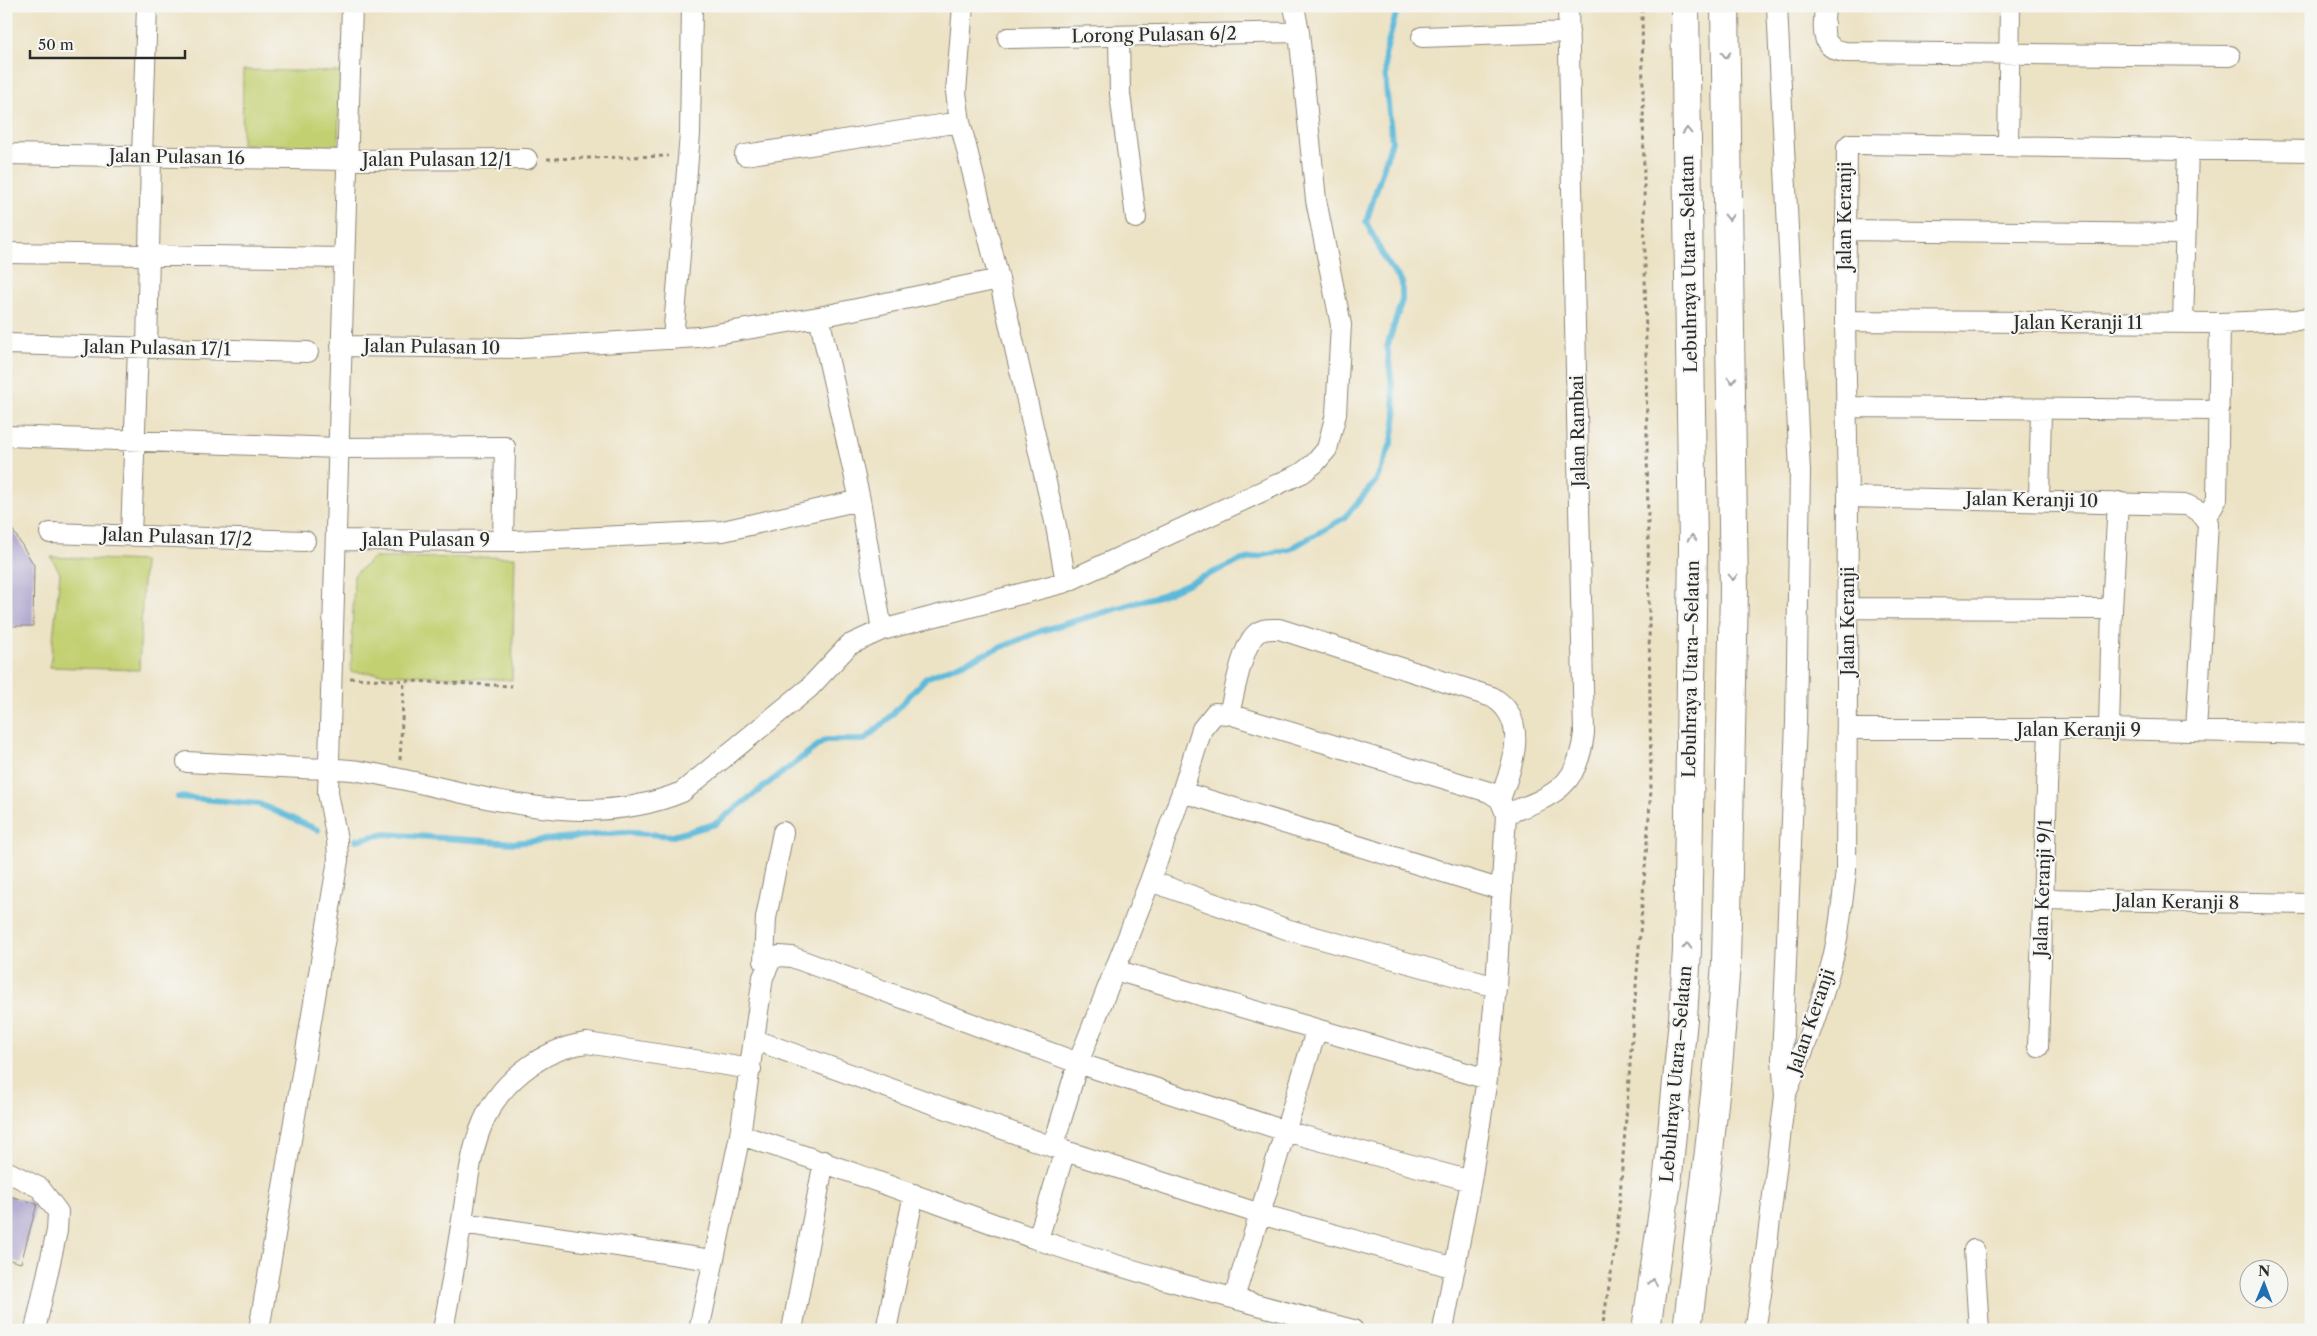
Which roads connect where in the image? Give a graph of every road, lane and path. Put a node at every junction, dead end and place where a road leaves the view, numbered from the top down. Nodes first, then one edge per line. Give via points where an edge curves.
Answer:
1 (147, 6) edge
2 (352, 6) edge
3 (692, 6) edge
4 (963, 6) edge
5 (1294, 6) edge
6 (1568, 6) edge
7 (1642, 6) edge
8 (1685, 6) edge
9 (1725, 6) edge
10 (1777, 6) edge
11 (1825, 6) edge
12 (2010, 6) edge
13 (1299, 32) junction
14 (1569, 32) junction
15 (1119, 36) junction
16 (1422, 37) dead end
17 (1008, 38) dead end
18 (2009, 53) junction
19 (2230, 56) dead end
20 (960, 122) junction
21 (2008, 145) junction
22 (2188, 148) junction
23 (2311, 151) edge
24 (6, 154) edge
25 (745, 155) dead end
26 (688, 156) junction
27 (147, 157) junction
28 (527, 159) joint
29 (347, 160) junction
30 (1136, 218) dead end
31 (1845, 230) junction
32 (2185, 234) junction
33 (6, 253) edge
34 (149, 255) junction
35 (344, 258) junction
36 (999, 279) junction
37 (819, 316) junction
38 (2311, 317) edge
39 (1845, 321) junction
40 (2183, 323) junction
41 (2220, 323) junction
42 (673, 339) junction
43 (6, 344) edge
44 (342, 346) junction
45 (143, 348) junction
46 (308, 352) dead end
47 (1846, 407) junction
48 (2042, 410) junction
49 (2219, 410) junction
50 (6, 436) edge
51 (135, 440) junction
52 (338, 448) junction
53 (1848, 497) junction
54 (860, 500) junction
55 (2039, 500) junction
56 (2118, 502) junction
57 (2206, 519) junction
58 (50, 533) dead end
59 (131, 535) junction
60 (336, 540) junction
61 (304, 541) dead end
62 (509, 541) junction
63 (1066, 582) junction
64 (1848, 608) junction
65 (2112, 609) junction
66 (882, 630) junction
67 (332, 677) junction
68 (404, 681) junction
69 (512, 686) dead end
70 (1225, 713) junction
71 (1847, 728) junction
72 (2109, 729) junction
73 (2049, 730) junction
74 (2196, 731) junction
75 (2311, 734) edge
76 (187, 762) dead end
77 (329, 769) junction
78 (400, 780) junction
79 (1182, 792) junction
80 (1503, 806) junction
81 (784, 832) dead end
82 (1150, 881) junction
83 (1502, 890) junction
84 (2042, 899) junction
85 (2311, 904) edge
86 (771, 960) junction
87 (1115, 970) junction
88 (1496, 987) junction
89 (1316, 1031) junction
90 (754, 1040) junction
91 (2038, 1047) dead end
92 (1078, 1063) junction
93 (751, 1069) junction
94 (1487, 1079) junction
95 (1785, 1096) junction
96 (1284, 1131) junction
97 (740, 1135) junction
98 (1059, 1149) junction
99 (824, 1161) junction
100 (6, 1171) edge
101 (1471, 1181) junction
102 (914, 1194) junction
103 (1260, 1214) junction
104 (462, 1223) junction
105 (1038, 1239) junction
106 (1974, 1250) dead end
107 (712, 1260) junction
108 (1454, 1268) junction
109 (1234, 1298) junction
110 (35, 1330) edge
111 (260, 1330) edge
112 (443, 1330) edge
113 (698, 1330) edge
114 (792, 1330) edge
115 (886, 1330) edge
116 (1353, 1330) edge
117 (1443, 1330) edge
118 (1602, 1330) edge
119 (1646, 1330) edge
120 (1687, 1330) edge
121 (1755, 1330) edge
122 (1979, 1330) edge

1 - 27 street
2 - 29 street
3 - 26 street
4 - 20 street via 956,92
5 - 13 street
6 - 14 street, Jalan Rambai
7 - 118 path via 1651,790 1617,1235
119 -> 8 highway, Lebuhraya Utara–Selatan via 1668,1175 1683,1019 1687,933 1693,546
9 -> 120 highway via 1734,581 1726,963 1701,1229
10 - 95 street via 1800,471 1796,723 1782,1059
11 - 18 street via 1825,37 1833,50
12 - 18 street
13 - 15 street, Lorong Pulasan 6/2
13 - 63 street via 1316,200 1341,325 1336,414 1326,449 1302,473
14 - 16 street
14 - 80 street, Jalan Rambai via 1584,733 1580,759 1568,781 1536,802
15 - 17 street, Lorong Pulasan 6/2
15 - 30 street via 1120,94
18 - 19 street
18 - 21 street
20 - 25 street
20 - 36 street
21 - 22 street
21 - 31 street, Jalan Keranji via 1850,144 1846,152
22 - 23 street
22 - 32 street
24 - 27 street, Jalan Pulasan 16
26 - 28 path
26 - 42 street
27 - 29 street, Jalan Pulasan 16
27 - 34 street
28 - 29 street, Jalan Pulasan 12/1
29 - 35 street
31 - 32 street
31 - 39 street, Jalan Keranji
32 - 40 street
33 - 34 street
34 - 35 street
34 - 45 street
35 - 44 street
36 - 37 street, Jalan Pulasan 10
36 - 63 street
37 - 42 street, Jalan Pulasan 10
37 - 54 street
38 - 41 street, Jalan Keranji 11
39 - 40 street, Jalan Keranji 11
39 - 47 street, Jalan Keranji
40 - 41 street, Jalan Keranji 11
41 - 49 street
42 - 44 street, Jalan Pulasan 10 via 522,348
43 - 45 street, Jalan Pulasan 17/1
44 - 52 street
45 - 46 street, Jalan Pulasan 17/1
45 - 51 street
47 - 48 street
47 - 53 street, Jalan Keranji
48 - 49 street
48 - 55 street
49 - 57 street via 2217,499
50 - 51 street
51 - 52 street
51 - 59 street
52 - 60 street
52 - 62 street via 505,447
53 - 55 street, Jalan Keranji 10
53 - 64 street, Jalan Keranji
54 - 62 street, Jalan Pulasan 9 via 723,531
54 - 66 street
55 - 56 street, Jalan Keranji 10
56 - 57 street, Jalan Keranji 10 via 2187,505 2194,507
56 - 65 street
57 - 74 street
58 - 59 street, Jalan Pulasan 17/2
59 - 61 street, Jalan Pulasan 17/2
60 - 62 street, Jalan Pulasan 9
60 - 67 street
63 - 66 street
64 - 65 street
64 - 71 street, Jalan Keranji
65 - 72 street
66 - 78 street via 849,645 809,688 682,792 657,802 595,810 548,809 509,804
67 - 68 path
67 - 77 street
68 - 69 path
68 - 78 path
70 - 79 street via 1215,713 1202,728
70 - 80 street via 1479,787
70 - 80 street via 1249,642 1258,632 1270,629 1279,629 1492,697 1508,712 1515,733 1514,755
71 - 73 street, Jalan Keranji 9
71 - 95 street, Jalan Keranji via 1846,870 1840,922 1830,973
72 - 73 street, Jalan Keranji 9
72 - 74 street, Jalan Keranji 9
73 - 84 street, Jalan Keranji 9/1
74 - 75 street, Jalan Keranji 9
76 - 77 street
77 - 78 street
77 - 111 street via 328,793 338,860 335,889
79 - 82 street
79 - 83 street
80 - 83 street
81 - 86 street via 764,933 764,961
82 - 87 street
82 - 88 street via 1289,930
83 - 88 street
84 - 85 street, Jalan Keranji 8
84 - 91 street, Jalan Keranji 9/1
86 - 90 street via 763,977
86 - 92 street via 792,956
87 - 89 street
87 - 92 street
88 - 94 street
89 - 94 street
89 - 96 street
90 - 93 street
90 - 98 street
92 - 96 street
92 - 98 street
93 - 97 street
93 - 104 street via 594,1043 568,1045 552,1052 516,1076 486,1115 474,1148
94 - 101 street
95 - 121 street
96 - 101 street
96 - 103 street
97 - 99 street
97 - 107 street
98 - 103 street
98 - 105 street
99 - 102 street
99 - 114 street
100 - 110 street via 40,1188 58,1212 57,1231
101 - 108 street
102 - 105 street
102 - 115 street
103 - 108 street
103 - 109 street
104 - 107 street
104 - 112 street
105 - 109 street
106 - 122 street
107 - 113 street
108 - 117 street
109 - 116 street

